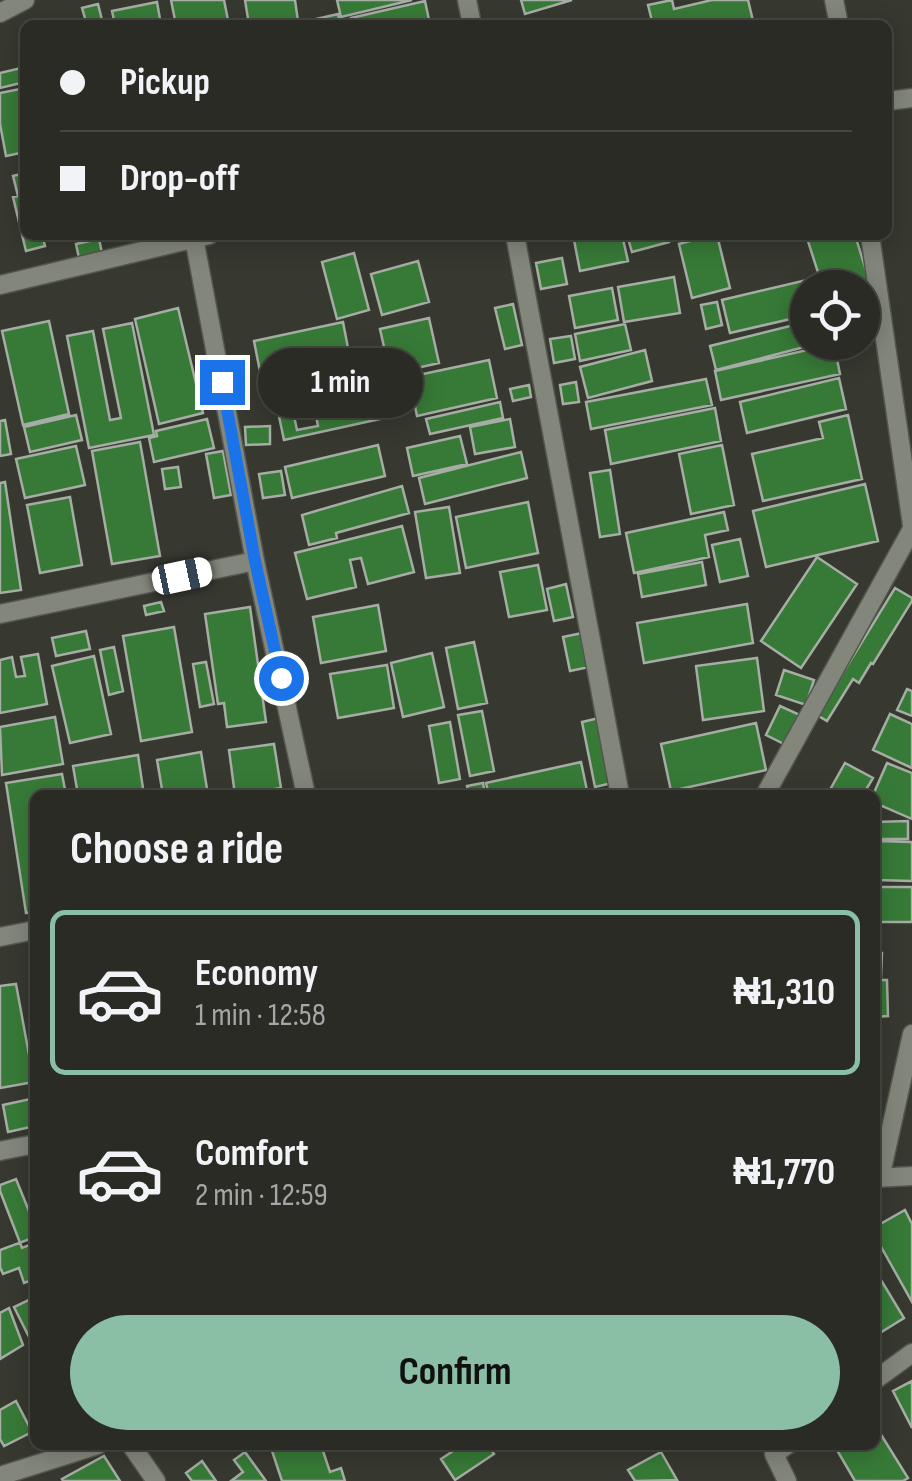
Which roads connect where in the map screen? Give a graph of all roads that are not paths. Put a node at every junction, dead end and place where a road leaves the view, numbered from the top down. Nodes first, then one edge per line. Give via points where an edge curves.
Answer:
1 (25, 0) edge
2 (0, 13) edge
3 (186, 240) edge
4 (203, 240) edge
5 (515, 240) edge
6 (871, 240) edge
7 (0, 285) edge
8 (912, 527) edge
9 (255, 561) junction
10 (0, 614) edge
11 (305, 790) edge
12 (619, 790) edge
13 (767, 790) edge
14 (30, 931) edge
15 (0, 937) edge
16 (912, 1034) edge
17 (30, 1145) edge
18 (0, 1151) edge
19 (880, 1166) edge
20 (912, 1176) edge
21 (880, 1178) edge
22 (912, 1353) edge
23 (880, 1376) edge
24 (82, 1450) edge
25 (134, 1450) edge
26 (779, 1450) edge
27 (0, 1476) edge
28 (156, 1481) edge
29 (787, 1481) edge

1 - 2 street
3 - 7 street
4 - 9 street
5 - 12 street
6 - 8 street
8 - 13 street
9 - 10 street
9 - 11 street
14 - 15 street
16 - 19 street
17 - 18 street
20 - 21 street
22 - 23 street
24 - 27 street
25 - 28 street
26 - 29 street via 774,1454

